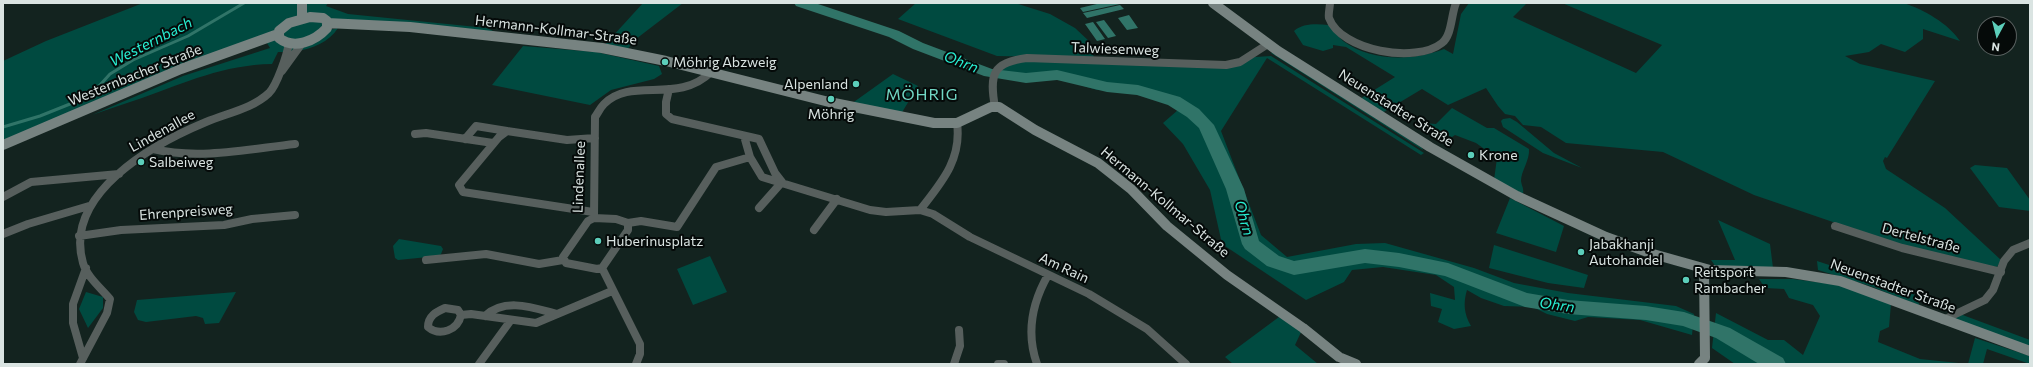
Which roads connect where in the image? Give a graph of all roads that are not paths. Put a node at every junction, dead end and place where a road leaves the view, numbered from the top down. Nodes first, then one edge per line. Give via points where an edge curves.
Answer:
1 (302, 3) edge
2 (1213, 3) edge
3 (1330, 3) edge
4 (1456, 3) edge
5 (302, 18) junction
6 (326, 27) junction
7 (283, 39) junction
8 (303, 42) junction
9 (1268, 44) junction
10 (282, 72) junction
11 (711, 72) junction
12 (670, 89) junction
13 (995, 107) junction
14 (957, 123) junction
15 (507, 131) junction
16 (415, 134) dead end
17 (744, 136) junction
18 (594, 138) junction
19 (465, 139) junction
20 (493, 143) junction
21 (295, 144) dead end
22 (3, 145) edge
23 (153, 149) junction
24 (750, 157) junction
25 (119, 174) junction
26 (782, 182) junction
27 (3, 197) edge
28 (837, 199) junction
29 (89, 206) junction
30 (759, 208) dead end
31 (920, 210) junction
32 (295, 215) dead end
33 (593, 215) junction
34 (628, 223) junction
35 (1835, 226) dead end
36 (814, 230) dead end
37 (3, 234) edge
38 (79, 236) junction
39 (2030, 243) edge
40 (426, 260) dead end
41 (563, 260) junction
42 (86, 268) junction
43 (602, 268) junction
44 (1704, 268) junction
45 (2001, 272) junction
46 (1048, 275) junction
47 (612, 291) junction
48 (557, 314) junction
49 (461, 315) dead end
50 (486, 316) junction
51 (511, 320) junction
52 (1943, 320) junction
53 (958, 330) dead end
54 (2030, 351) edge
55 (81, 361) edge
56 (479, 364) edge
57 (636, 364) edge
58 (954, 364) edge
59 (998, 364) edge
60 (1004, 364) edge
61 (1037, 364) edge
62 (1186, 364) edge
63 (1356, 364) edge
64 (1699, 364) edge

1 - 5 street
2 - 9 street, Neuenstadter Straße
3 - 4 street via 1327,13 1339,32 1356,43 1374,50 1408,55 1422,53 1441,44 1447,36
5 - 6 street via 323,18
5 - 7 street via 283,27
6 - 8 street via 319,36
6 - 11 street, Hermann-Kollmar-Straße via 399,26 602,48
7 - 8 street
7 - 10 street, Lindenallee
7 - 22 street, Westernbacher Straße via 230,53 181,70
8 - 10 street
9 - 13 street, Talwiesenweg via 1240,62 1226,65 1027,58 1011,60 1000,66 993,84
9 - 44 street, Neuenstadter Straße via 1421,142 1508,193 1615,240 1674,261
10 - 23 street, Lindenallee via 274,87 258,100 198,125
11 - 12 street, Lindenallee via 692,86
11 - 14 street, Hermann-Kollmar-Straße via 898,117 934,123
12 - 17 street via 666,114 672,119
12 - 18 street, Lindenallee via 629,91 612,98 599,110
13 - 14 street, Hermann-Kollmar-Straße
13 - 63 street, Hermann-Kollmar-Straße via 1004,109 1035,130 1098,163 1131,189 1167,226 1227,274 1339,357
14 - 31 street via 959,141 954,161
15 - 18 street via 567,140
15 - 19 street via 476,126
15 - 20 street
16 - 19 street via 426,133
17 - 24 street
17 - 26 street via 759,139
18 - 33 street, Lindenallee
19 - 20 street
20 - 33 street via 460,185 463,192
21 - 23 street via 218,153 173,154
23 - 25 street, Lindenallee
24 - 26 street via 762,177
24 - 34 street via 716,167 677,227 641,221
25 - 27 street via 31,182
25 - 29 street, Lindenallee
26 - 28 street
26 - 30 street
28 - 31 street via 870,210
28 - 36 street
29 - 37 street
29 - 38 street, Lindenallee
31 - 46 street, Am Rain via 933,214 970,237
32 - 38 street, Ehrenpreisweg via 224,224 121,230
33 - 34 street via 624,220
33 - 41 street, Lindenallee
34 - 43 street via 628,230
35 - 45 street, Dertelstraße via 1902,248
38 - 42 street, Lindenallee via 79,249
39 - 45 street via 2013,250 2004,261
40 - 41 street via 486,254 539,264
41 - 43 street via 566,263
42 - 55 street, Lindenallee via 73,304 73,323
42 - 55 street, Lindenallee via 110,299 107,313
43 - 47 street
44 - 52 street, Neuenstadter Straße via 1718,271 1779,271 1820,276 1858,287
44 - 64 street via 1706,339 1704,358
45 - 52 street via 1985,300
46 - 61 street via 1036,307 1032,327 1030,344
46 - 62 street, Am Rain via 1089,294 1147,329
47 - 48 street
47 - 57 street via 640,344
48 - 50 street via 510,305 495,307
48 - 51 street via 536,323
49 - 50 street
50 - 51 street
51 - 56 street
52 - 54 street, Neuenstadter Straße
53 - 58 street via 960,346
59 - 60 street

